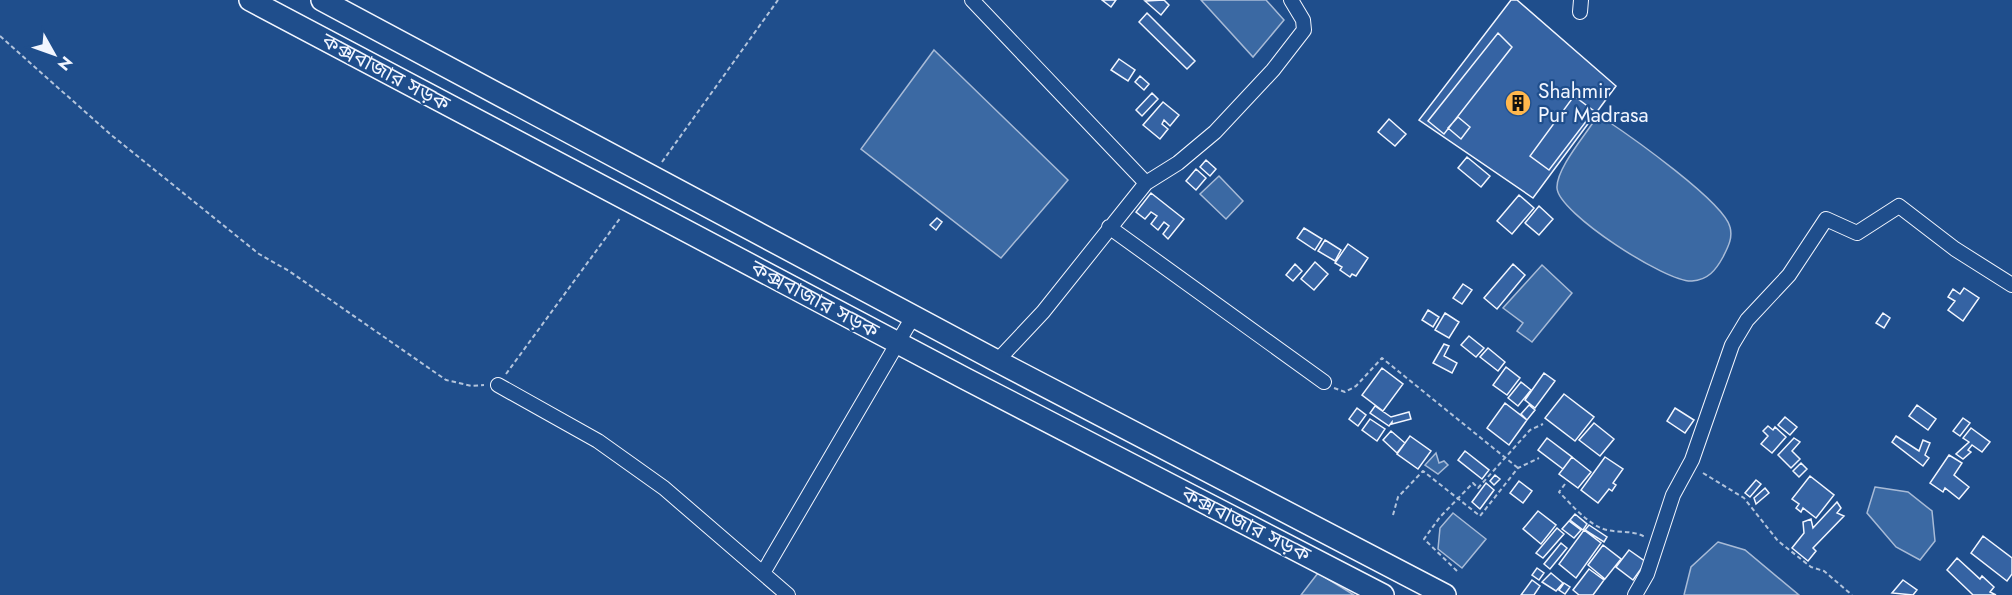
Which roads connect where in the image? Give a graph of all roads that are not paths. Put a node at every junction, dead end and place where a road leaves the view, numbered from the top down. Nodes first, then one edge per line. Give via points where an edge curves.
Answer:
1 (250, 0) edge
2 (322, 0) edge
3 (972, 0) edge
4 (1291, 0) edge
5 (1146, 183) junction
6 (1109, 228) junction
7 (2012, 285) edge
8 (914, 315) junction
9 (899, 344) junction
10 (997, 361) junction
11 (1324, 382) road end
12 (498, 385) road end
13 (763, 573) junction
14 (788, 595) edge
15 (1383, 595) edge
16 (1446, 595) edge
17 (1635, 595) edge

1 - 9 highway, কক্সবাজার সড়ক
2 - 8 highway, কক্সবাজার সড়ক
3 - 5 street
4 - 5 street via 1297,6 1304,30 1273,70 1215,132
5 - 6 street
6 - 10 street via 1043,312
6 - 11 street
7 - 17 street via 1955,249 1899,206 1857,233 1826,219 1789,274 1747,320 1732,345 1692,460 1673,495 1647,574
8 - 9 street
8 - 10 highway, কক্সবাজার সড়ক
9 - 13 street
9 - 15 highway, কক্সবাজার সড়ক
10 - 16 highway, কক্সবাজার সড়ক
12 - 13 street via 597,441 664,488
13 - 14 street

